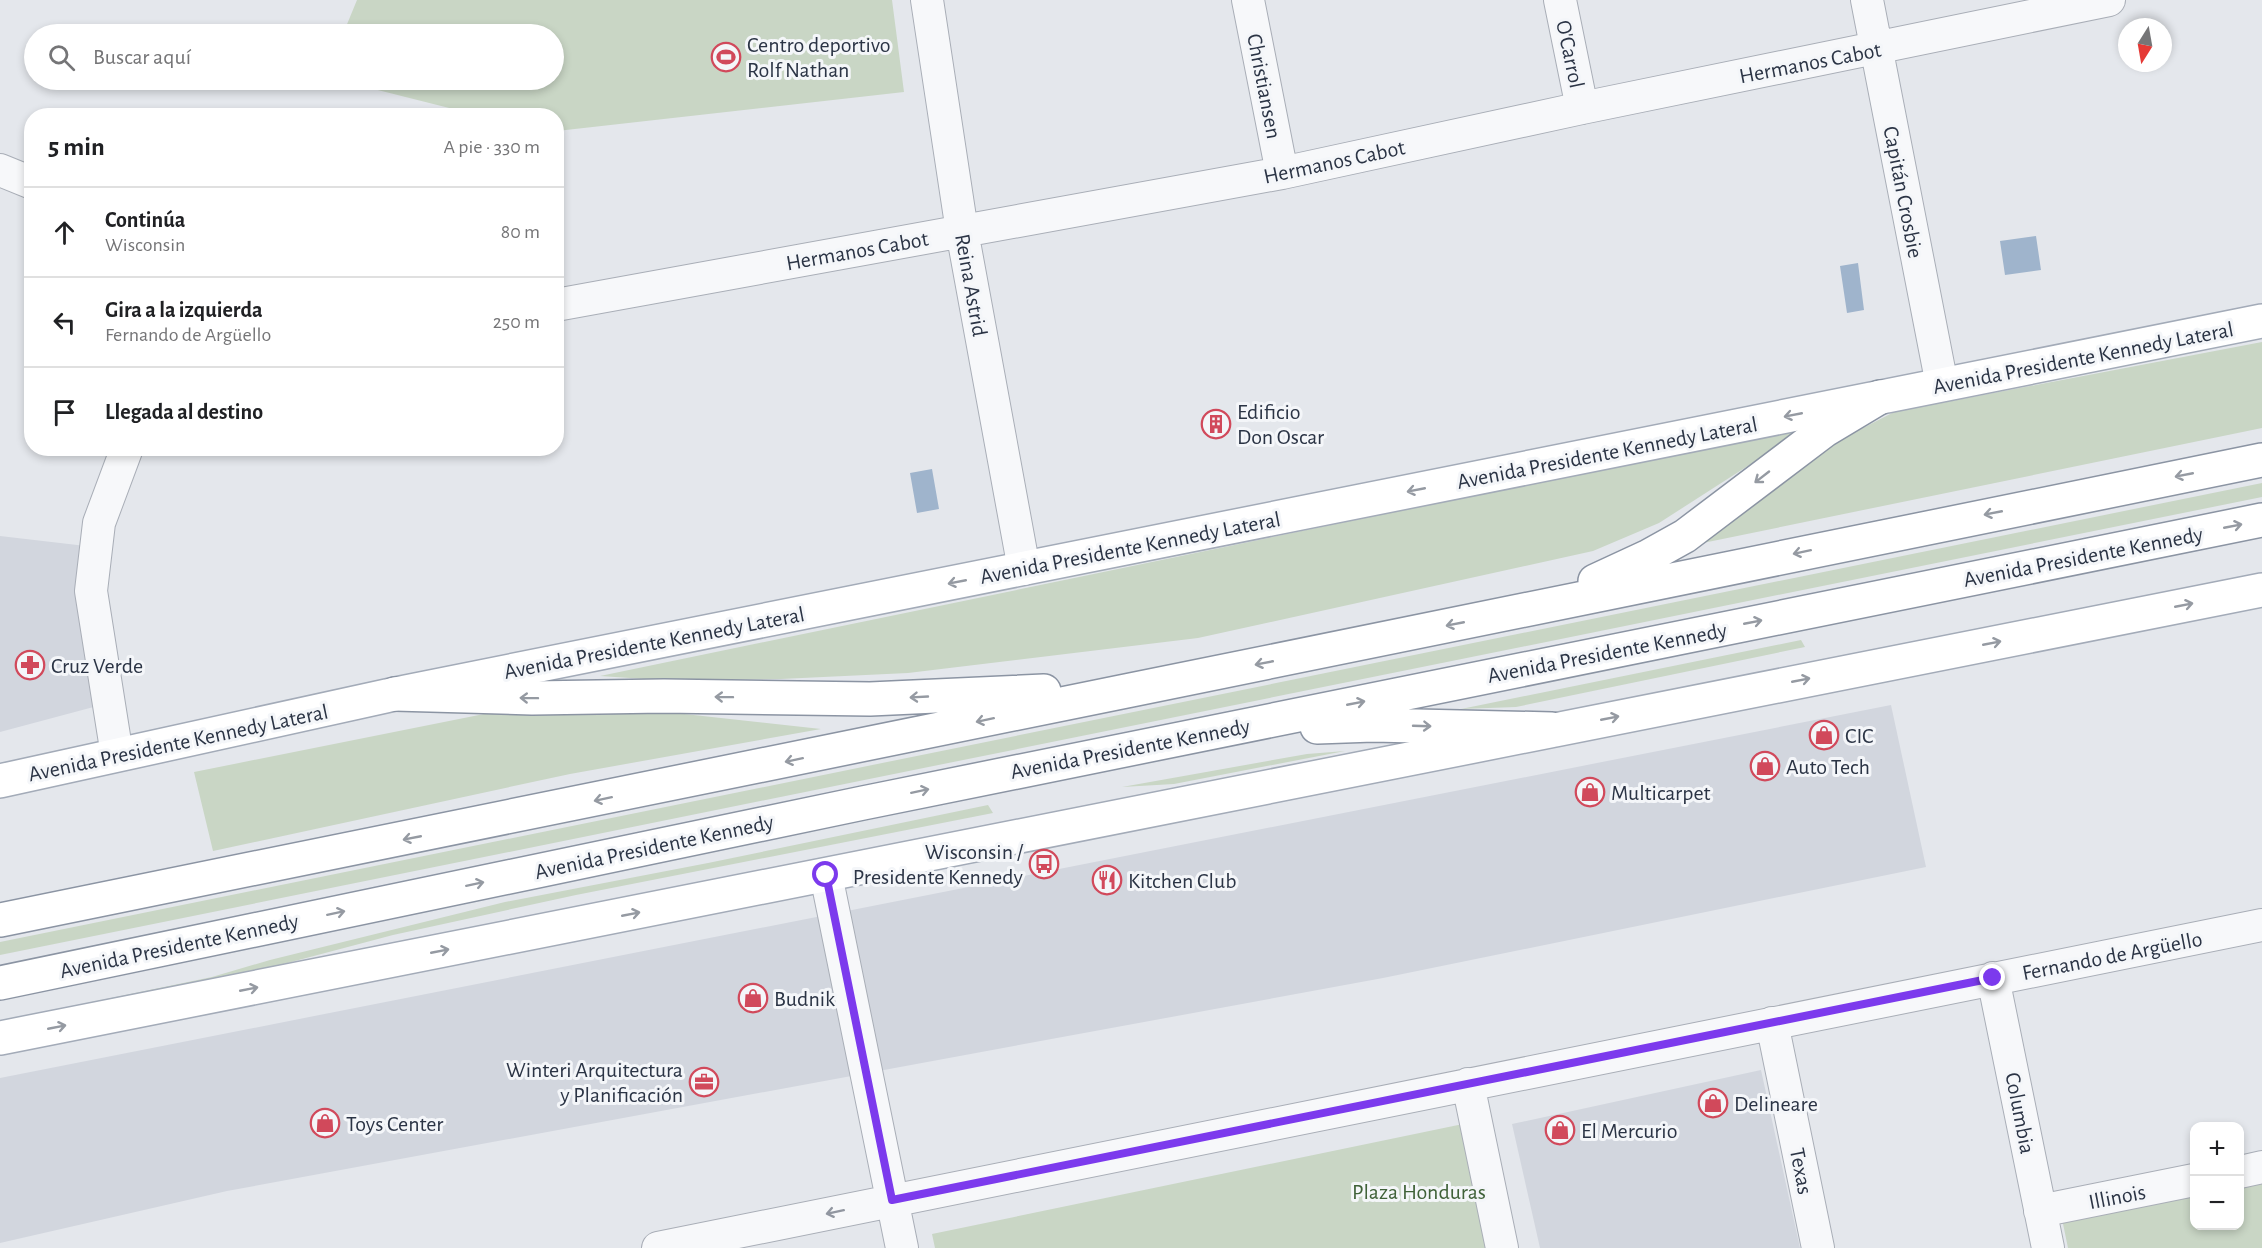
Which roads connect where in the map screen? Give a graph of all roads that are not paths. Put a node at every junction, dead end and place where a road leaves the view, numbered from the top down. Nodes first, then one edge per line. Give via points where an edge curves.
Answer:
1 (927, 0) edge
2 (1248, 0) edge
3 (1560, 0) edge
4 (1866, 0) edge
5 (2109, 0) edge
6 (1876, 48) junction
7 (1582, 108) junction
8 (0, 170) edge
9 (1282, 172) junction
10 (24, 180) edge
11 (962, 231) junction
12 (564, 304) edge
13 (2262, 321) edge
14 (1942, 385) junction
15 (1880, 398) junction
16 (124, 456) edge
17 (2262, 460) edge
18 (2262, 520) edge
19 (1024, 569) junction
20 (2262, 590) edge
21 (1512, 612) junction
22 (1145, 687) junction
23 (395, 694) junction
24 (1552, 729) junction
25 (1217, 731) junction
26 (117, 755) junction
27 (0, 781) edge
28 (826, 875) junction
29 (0, 920) edge
30 (2262, 925) edge
31 (115, 958) junction
32 (1993, 978) junction
33 (0, 982) edge
34 (0, 997) edge
35 (1772, 1023) junction
36 (0, 1038) edge
37 (1468, 1084) junction
38 (2262, 1167) edge
39 (2244, 1171) edge
40 (2190, 1181) edge
41 (892, 1200) junction
42 (2040, 1211) junction
43 (664, 1247) edge
44 (902, 1248) edge
45 (1502, 1248) edge
46 (1818, 1248) edge
47 (2048, 1248) edge

1 - 11 street, Reina Astrid
2 - 9 street, Christiansen
3 - 7 street, O'Carrol
4 - 6 street, Capitán Crosbie
5 - 6 street, Hermanos Cabot
6 - 7 street, Hermanos Cabot
6 - 14 street, Capitán Crosbie
7 - 9 street, Hermanos Cabot
8 - 10 street
9 - 11 street, Hermanos Cabot
11 - 12 street, Hermanos Cabot
11 - 19 street, Reina Astrid
13 - 14 main road, Avenida Presidente Kennedy Lateral
14 - 15 main road, Avenida Presidente Kennedy Lateral
15 -> 19 main road, Avenida Presidente Kennedy Lateral
15 -> 21 main road via 1825,430 1685,536 1608,576
16 - 26 street via 99,523 91,591
17 -> 21 main road
25 -> 18 main road, Avenida Presidente Kennedy
19 -> 23 main road, Avenida Presidente Kennedy Lateral
24 -> 20 main road
21 -> 22 main road
22 -> 23 main road via 870,699
22 -> 29 main road
23 - 26 main road, Avenida Presidente Kennedy Lateral
25 -> 24 main road via 1373,725
24 - 28 main road
31 -> 25 main road, Avenida Presidente Kennedy
26 - 27 main road, Avenida Presidente Kennedy Lateral
36 -> 28 main road
28 - 41 street
30 - 32 street, Fernando de Argüello
31 - 33 main road, Avenida Presidente Kennedy
31 - 34 main road
32 - 35 street, Fernando de Argüello
32 - 42 street, Columbia
35 - 37 street, Fernando de Argüello
35 - 46 street, Texas
37 - 41 street, Fernando de Argüello
37 - 45 street
38 - 39 street
40 - 42 street, Illinois
41 -> 43 street, Fernando de Argüello
41 - 44 street
42 - 47 street, Columbia

